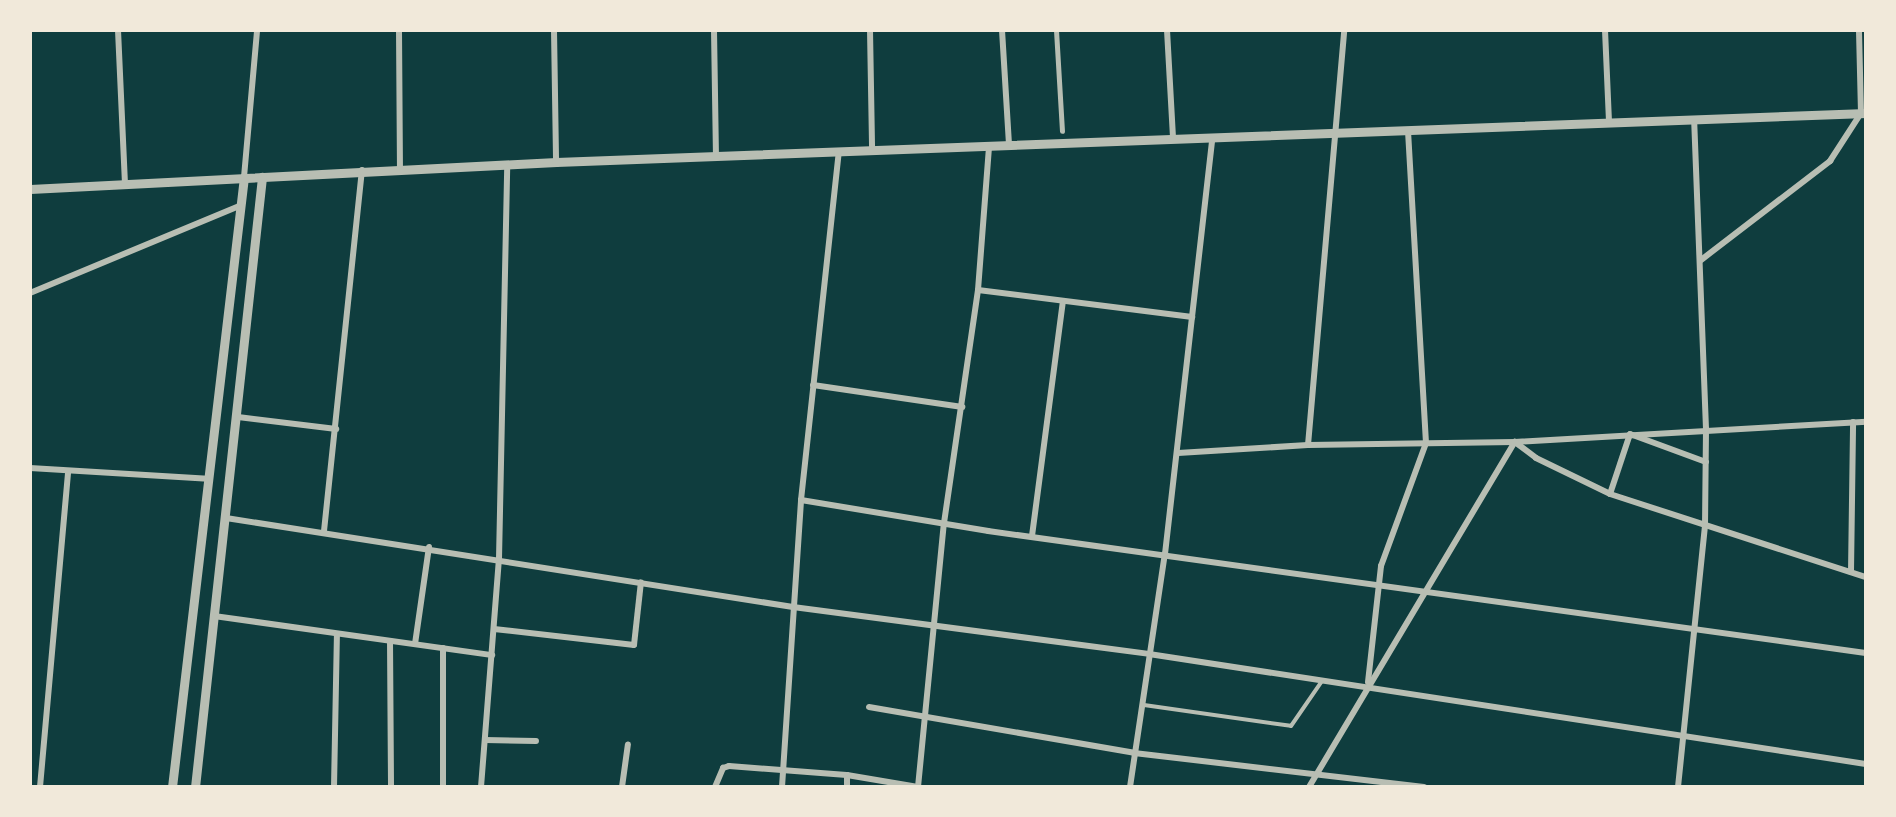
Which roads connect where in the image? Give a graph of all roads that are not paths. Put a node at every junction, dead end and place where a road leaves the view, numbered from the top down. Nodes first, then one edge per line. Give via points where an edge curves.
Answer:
1 (118, 30) edge
2 (258, 30) edge
3 (398, 30) edge
4 (554, 30) edge
5 (714, 30) edge
6 (870, 30) edge
7 (1002, 30) edge
8 (1056, 30) edge
9 (1166, 30) edge
10 (1344, 30) edge
11 (1605, 30) edge
12 (1859, 30) edge
13 (1864, 113) edge
14 (1694, 118) junction
15 (1609, 122) junction
16 (1062, 131) dead end
17 (1408, 131) junction
18 (1334, 134) junction
19 (1212, 139) junction
20 (1173, 140) junction
21 (1009, 146) junction
22 (989, 147) junction
23 (872, 150) junction
24 (839, 152) junction
25 (716, 157) junction
26 (556, 162) junction
27 (507, 166) junction
28 (400, 169) junction
29 (362, 170) junction
30 (244, 177) junction
31 (262, 177) junction
32 (125, 184) junction
33 (30, 189) edge
34 (239, 206) junction
35 (1700, 261) junction
36 (978, 290) junction
37 (30, 293) edge
38 (1063, 301) junction
39 (1192, 317) junction
40 (813, 384) junction
41 (962, 407) junction
42 (238, 417) junction
43 (1853, 422) junction
44 (1866, 422) edge
45 (1706, 429) junction
46 (336, 430) junction
47 (1630, 434) junction
48 (1426, 442) junction
49 (1515, 442) junction
50 (1308, 444) junction
51 (1178, 453) junction
52 (1706, 462) junction
53 (30, 468) edge
54 (68, 471) junction
55 (209, 480) junction
56 (1610, 494) junction
57 (802, 500) junction
58 (226, 518) junction
59 (944, 523) junction
60 (1705, 526) junction
61 (324, 531) junction
62 (1032, 536) junction
63 (428, 548) junction
64 (1165, 554) junction
65 (499, 559) junction
66 (1850, 572) junction
67 (1866, 578) edge
68 (641, 582) junction
69 (1378, 584) junction
70 (1427, 590) junction
71 (793, 607) junction
72 (212, 616) junction
73 (934, 626) junction
74 (1693, 628) junction
75 (494, 629) junction
76 (338, 634) junction
77 (390, 640) junction
78 (414, 644) junction
79 (443, 648) junction
80 (1866, 653) edge
81 (1149, 654) junction
82 (492, 655) junction
83 (1322, 680) junction
84 (1368, 688) junction
85 (1141, 704) junction
86 (869, 707) dead end
87 (926, 717) junction
88 (1683, 736) junction
89 (485, 740) junction
90 (536, 742) dead end
91 (628, 744) dead end
92 (1134, 752) junction
93 (1866, 764) edge
94 (782, 769) junction
95 (847, 774) junction
96 (1320, 776) junction
97 (40, 787) edge
98 (172, 787) edge
99 (196, 787) edge
100 (334, 787) edge
101 (390, 787) edge
102 (443, 787) edge
103 (481, 787) edge
104 (622, 787) edge
105 (715, 787) edge
106 (782, 787) edge
107 (847, 787) edge
108 (918, 787) edge
109 (1130, 787) edge
110 (1309, 787) edge
111 (1322, 787) edge
112 (1424, 787) edge
113 (1678, 787) edge

1 - 32 street
2 - 30 street
3 - 28 street
4 - 26 street
5 - 25 street
6 - 23 street
7 - 21 street
8 - 16 street
9 - 20 street
10 - 18 street
11 - 15 street
12 - 13 street
13 - 14 street
13 - 35 street via 1830,161
14 - 15 street
14 - 35 street
15 - 17 street
17 - 18 street
17 - 48 street
18 - 19 street
18 - 50 street
19 - 20 street
19 - 39 street
20 - 21 street
21 - 22 street
22 - 23 street
22 - 36 street
23 - 24 street
24 - 25 street
24 - 40 street
25 - 26 street
26 - 27 street
27 - 28 street
27 - 65 street
28 - 29 street
29 - 31 street
29 - 46 street
30 - 31 street
30 - 32 street
30 - 34 street
31 - 42 street
32 - 33 street
34 - 37 street
34 - 55 street
35 - 45 street
36 - 38 street
36 - 41 street
38 - 39 street
38 - 62 street
39 - 51 street
40 - 41 street
40 - 57 street
41 - 59 street
42 - 46 street
42 - 58 street
43 - 44 street
43 - 45 street
43 - 66 street
45 - 47 street
45 - 52 street
46 - 61 street
47 - 49 street
47 - 52 street
47 - 56 street
48 - 49 street
48 - 50 street
48 - 69 street
49 - 56 street
49 - 70 street
50 - 51 street
51 - 64 street
52 - 60 street
53 - 54 street
54 - 55 street
54 - 97 street
55 - 98 street
56 - 60 street
57 - 59 street
57 - 71 street
58 - 61 street
58 - 72 street
59 - 62 street
59 - 73 street
60 - 66 street
60 - 74 street
61 - 63 street
62 - 64 street
63 - 65 street
63 - 78 street
64 - 69 street
64 - 81 street
65 - 68 street
65 - 75 street
66 - 67 street
68 - 71 street
68 - 75 street via 634,645
69 - 70 street
69 - 84 street
70 - 74 street
70 - 84 street
71 - 73 street
71 - 94 street
72 - 76 street
72 - 99 street
73 - 81 street
73 - 87 street
74 - 80 street
74 - 88 street
75 - 82 street
76 - 77 street
76 - 100 street
77 - 78 street
77 - 101 street
78 - 79 street
79 - 82 street
79 - 102 street
81 - 83 street
81 - 85 street
82 - 89 street
83 - 84 street
83 - 85 lane via 1291,726
84 - 88 street
84 - 96 street
85 - 92 street
86 - 87 street
87 - 92 street
87 - 108 street
88 - 93 street
88 - 113 street
89 - 90 street
89 - 103 street
91 - 104 street
92 - 96 street
92 - 109 street
94 - 95 street
94 - 105 street via 730,766
94 - 106 street
95 - 107 street
95 - 108 street
96 - 110 street
96 - 111 street
96 - 112 street

